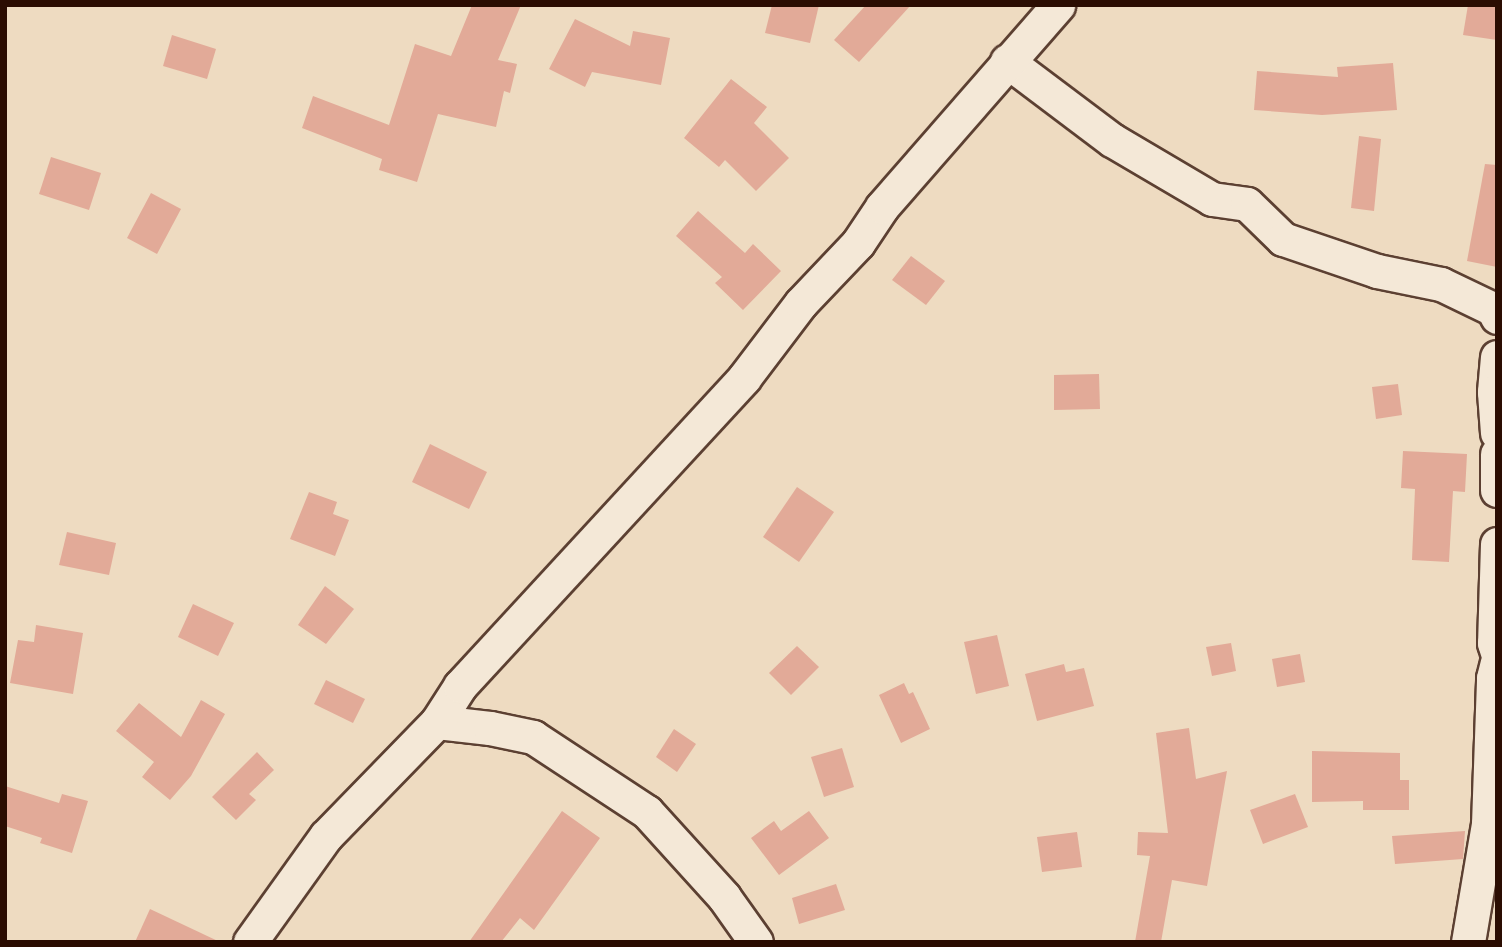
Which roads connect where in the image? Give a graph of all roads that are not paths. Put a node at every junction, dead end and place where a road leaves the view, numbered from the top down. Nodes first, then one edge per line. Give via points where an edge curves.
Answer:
1 (1058, 5) edge
2 (1007, 61) junction
3 (1497, 317) edge
4 (1497, 357) edge
5 (1497, 432) edge
6 (1497, 454) edge
7 (1497, 490) edge
8 (1497, 544) edge
9 (1497, 652) edge
10 (1497, 662) edge
11 (437, 722) junction
12 (1494, 776) edge
13 (250, 942) edge
14 (756, 942) edge
15 (1468, 942) edge

1 - 2 street
2 - 3 street via 1124,146 1212,199 1247,204 1283,239 1377,271 1441,284 1493,309
2 - 11 street via 883,206 858,243 801,303 744,379 460,686
4 - 5 street
6 - 7 street
8 - 9 street
10 - 12 street via 1493,678
11 - 13 street via 326,836
11 - 14 street via 533,737 647,812 724,897
12 - 15 street

